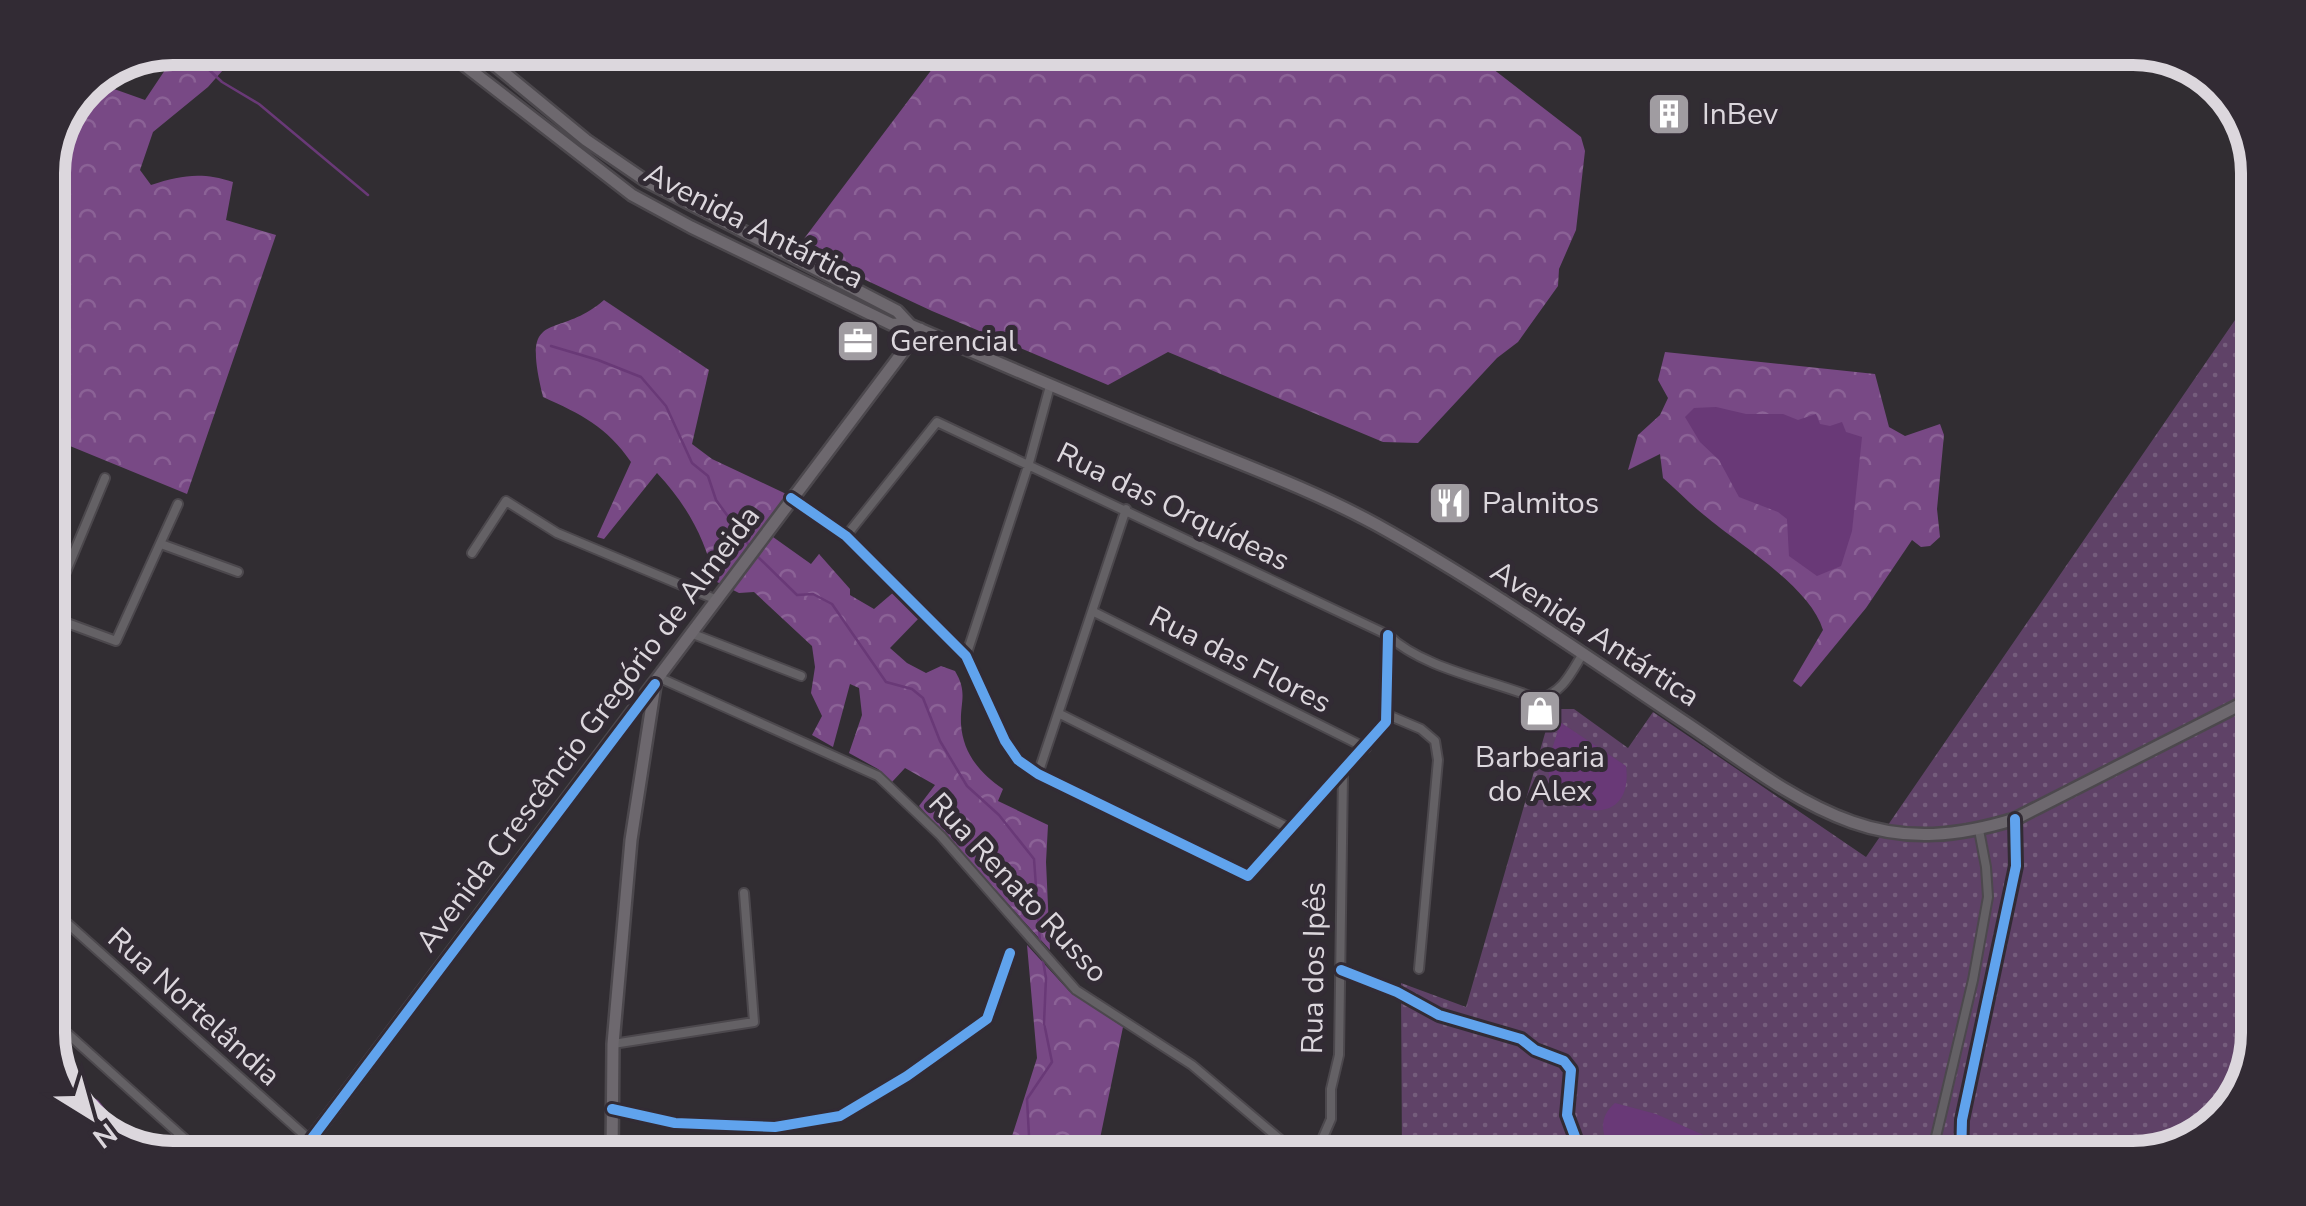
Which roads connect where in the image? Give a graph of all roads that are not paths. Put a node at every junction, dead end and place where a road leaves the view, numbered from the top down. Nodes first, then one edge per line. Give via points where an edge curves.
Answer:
1 (463, 65) edge
2 (494, 65) edge
3 (610, 180) junction
4 (673, 196) junction
5 (915, 327) junction
6 (1050, 386) junction
7 (1029, 463) junction
8 (104, 478) dead end
9 (791, 498) junction
10 (178, 504) dead end
11 (1126, 510) junction
12 (846, 536) junction
13 (161, 544) junction
14 (472, 553) dead end
15 (238, 572) dead end
16 (65, 573) edge
17 (717, 600) junction
18 (1094, 612) junction
19 (65, 622) edge
20 (693, 634) junction
21 (1388, 635) junction
22 (1582, 655) junction
23 (966, 656) junction
24 (801, 676) dead end
25 (658, 681) junction
26 (2241, 703) edge
27 (1060, 714) junction
28 (1388, 715) junction
29 (1366, 748) junction
30 (1342, 773) junction
31 (1038, 774) junction
32 (2014, 820) junction
33 (1291, 828) junction
34 (1979, 830) junction
35 (744, 894) dead end
36 (65, 921) edge
37 (1010, 953) dead end
38 (1419, 969) dead end
39 (1340, 970) junction
40 (65, 1031) edge
41 (613, 1044) junction
42 (612, 1109) junction
43 (187, 1141) edge
44 (311, 1141) joint
45 (612, 1141) edge
46 (1282, 1141) edge
47 (1321, 1141) edge
48 (1576, 1141) edge
49 (1935, 1141) edge
50 (1961, 1141) edge

1 - 3 main road, Avenida Antártica
2 - 4 main road, Avenida Antártica via 618,163
3 - 4 main road
3 - 5 main road, Avenida Antártica via 891,324
4 - 5 main road, Avenida Antártica via 896,311
5 - 6 main road, Avenida Antártica
5 - 9 main road, Avenida Crescêncio Gregório de Almeida
6 - 7 street
6 - 22 main road, Avenida Antártica via 1376,524
7 - 11 street, Rua das Orquídeas
7 - 12 street, Rua das Orquídeas via 938,422
7 - 23 street
8 - 16 street
9 - 12 street
9 - 17 main road, Avenida Crescêncio Gregório de Almeida
10 - 13 street
11 - 18 street
11 - 21 street, Rua das Orquídeas
12 - 23 street
13 - 15 street
13 - 19 street via 116,641
14 - 17 street via 506,501 557,533
17 - 20 main road, Avenida Crescêncio Gregório de Almeida
18 - 27 street
18 - 29 street, Rua das Flores
20 - 24 street
20 - 25 main road, Avenida Crescêncio Gregório de Almeida
21 - 22 street, Rua das Orquídeas via 1421,657 1538,699 1563,686
21 - 28 street
22 - 34 main road, Avenida Antártica via 1816,808 1907,836
23 - 31 street via 1005,741
25 - 41 main road via 632,840
25 - 44 main road, Avenida Crescêncio Gregório de Almeida
25 - 46 street, Rua Renato Russo via 878,776 941,836 1076,990 1192,1066
26 - 32 main road, Avenida Antártica
27 - 31 street
27 - 33 street
28 - 29 street
28 - 38 street via 1435,741 1438,760
29 - 30 street
30 - 33 street
30 - 39 street, Rua dos Ipês
31 - 33 street via 1248,876
32 - 34 main road, Avenida Antártica
32 - 50 street via 2016,866
34 - 49 street via 1988,897
35 - 41 street via 754,1022
36 - 44 street, Rua Nortelândia
37 - 42 street via 987,1018 840,1116 775,1127 675,1124
39 - 47 street, Rua dos Ipês via 1339,1055
39 - 48 street via 1439,1015 1521,1038 1564,1061 1570,1070 1567,1115
40 - 43 street
41 - 42 main road
42 - 45 main road

